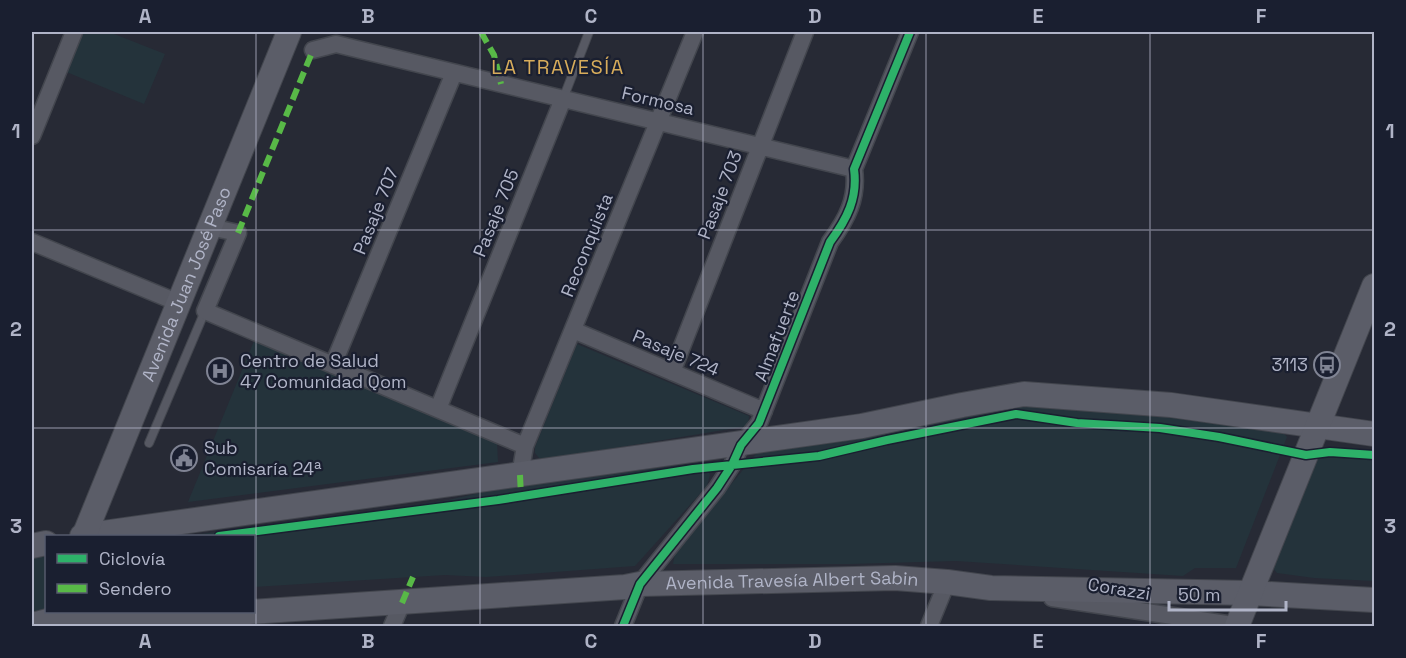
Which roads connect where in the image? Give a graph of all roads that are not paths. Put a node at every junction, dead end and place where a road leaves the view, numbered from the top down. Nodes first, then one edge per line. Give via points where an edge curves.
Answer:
1 (74, 32) edge
2 (289, 32) edge
3 (589, 32) edge
4 (695, 32) edge
5 (805, 32) edge
6 (910, 32) edge
7 (313, 50) dead end
8 (454, 73) junction
9 (563, 99) junction
10 (658, 121) junction
11 (32, 136) edge
12 (760, 145) junction
13 (854, 169) junction
14 (210, 227) junction
15 (32, 242) edge
16 (1374, 286) edge
17 (179, 303) junction
18 (205, 311) junction
19 (573, 330) junction
20 (333, 365) junction
21 (672, 372) junction
22 (438, 409) junction
23 (764, 411) junction
24 (1317, 426) junction
25 (1374, 434) edge
26 (149, 443) dead end
27 (741, 445) junction
28 (525, 446) junction
29 (520, 475) junction
30 (84, 535) edge
31 (91, 535) edge
32 (947, 582) junction
33 (640, 584) junction
34 (992, 588) junction
35 (1250, 593) junction
36 (1374, 600) edge
37 (402, 603) junction
38 (255, 612) edge
39 (226, 613) edge
40 (46, 621) edge
41 (1238, 626) edge
42 (392, 627) edge
43 (623, 627) edge
44 (929, 627) edge

1 - 11 street
2 - 14 main road, Avenida Juan José Paso
3 - 9 lane, Pasaje 705
4 - 10 street, Reconquista
5 - 12 street, Pasaje 703
6 - 13 street, Almafuerte
7 - 8 street, Formosa via 336,44
8 - 9 street, Formosa
8 - 20 street, Pasaje 707
9 - 10 street, Formosa
9 - 22 street, Pasaje 705
10 - 12 street, Formosa
10 - 19 street, Reconquista
12 - 13 street, Formosa
12 - 21 street, Pasaje 703
13 - 23 street, Almafuerte via 852,207 830,242
14 - 17 main road, Avenida Juan José Paso
14 - 18 street via 238,233
15 - 17 street
16 - 24 main road
17 - 30 main road, Avenida Juan José Paso
18 - 20 street
18 - 26 lane
19 - 21 street, Pasaje 724
19 - 28 street, Reconquista
20 - 22 street
21 - 23 street, Pasaje 724
22 - 28 street
23 - 27 street, Almafuerte
24 - 25 main road
24 - 27 main road via 1171,405 1024,394
24 - 35 main road
27 - 29 main road
27 - 33 street, Almafuerte via 717,488
28 - 29 street, Reconquista
29 - 31 main road
32 - 33 main road, Avenida Travesía Albert Sabin via 895,578
32 - 34 main road, Avenida Travesía Albert Sabin
32 - 44 street
33 - 37 main road, Avenida Travesía Albert Sabin
33 - 43 street, Almafuerte
34 - 35 main road, Avenida Travesía Albert Sabin
34 - 41 street, Corazzi
35 - 36 main road, Avenida Travesía Albert Sabin
35 - 41 main road
37 - 38 main road, Avenida Travesía Albert Sabin
37 - 42 street
39 - 40 main road, Avenida Travesía Albert Sabin

